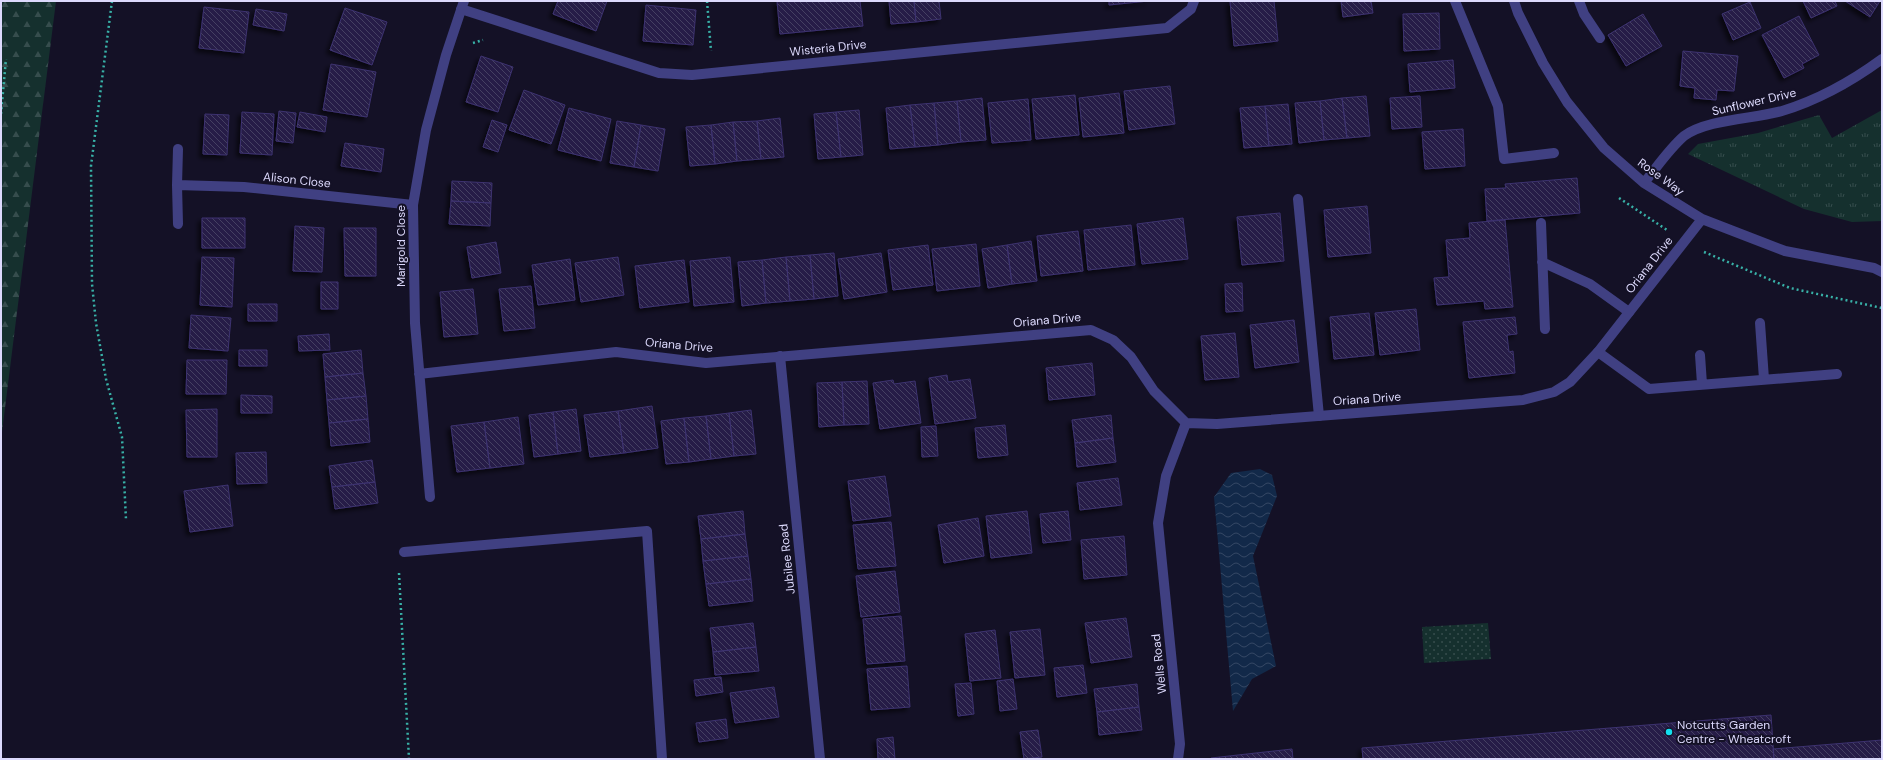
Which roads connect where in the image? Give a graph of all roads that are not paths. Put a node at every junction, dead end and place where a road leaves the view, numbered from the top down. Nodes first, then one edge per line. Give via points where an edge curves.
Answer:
1 (1194, 1) edge
2 (1455, 1) edge
3 (1514, 1) edge
4 (1579, 1) edge
5 (463, 5) edge
6 (1600, 38) dead end
7 (1882, 59) edge
8 (178, 149) dead end
9 (1554, 152) dead end
10 (1644, 183) junction
11 (178, 185) junction
12 (1298, 199) dead end
13 (413, 205) junction
14 (1702, 219) junction
15 (178, 224) dead end
16 (1541, 224) dead end
17 (1542, 262) junction
18 (1879, 268) edge
19 (1629, 312) junction
20 (1760, 323) dead end
21 (1545, 330) dead end
22 (1598, 352) junction
23 (1700, 355) dead end
24 (780, 356) junction
25 (419, 374) junction
26 (1837, 374) dead end
27 (1764, 379) junction
28 (1702, 384) junction
29 (1319, 416) junction
30 (1186, 423) junction
31 (430, 497) dead end
32 (404, 552) road end
33 (662, 759) edge
34 (820, 759) edge
35 (1178, 759) edge

1 - 5 street, Wisteria Drive via 1191,9 1167,28 692,75 659,73
2 - 9 street via 1498,106 1504,159
3 - 10 street, Rose Way via 1543,63 1567,102 1604,148
4 - 6 street via 1584,14
5 - 13 street, Marigold Close via 446,55 426,130
7 - 10 street, Sunflower Drive via 1858,77 1806,103 1780,111 1701,127 1685,136
8 - 11 street
10 - 14 street, Rose Way
11 - 13 street, Alison Close via 244,187
11 - 15 street
12 - 29 street
13 - 25 street, Marigold Close via 415,323
14 - 18 street, Rose Way via 1785,251
14 - 19 street, Oriana Drive
16 - 17 street
17 - 19 street via 1590,284
17 - 21 street
19 - 22 street, Oriana Drive
20 - 27 street
22 - 28 street via 1649,389
22 - 29 street, Oriana Drive via 1570,382 1554,392 1523,400
23 - 28 street
24 - 25 street, Oriana Drive via 706,363 616,352
24 - 30 street, Oriana Drive via 1091,330 1113,340 1131,357 1154,391
24 - 34 street, Jubilee Road
25 - 31 street, Marigold Close
26 - 27 street
27 - 28 street
29 - 30 street, Oriana Drive via 1217,424
30 - 35 street, Wells Road via 1166,476 1158,523 1180,744
32 - 33 street via 647,530

